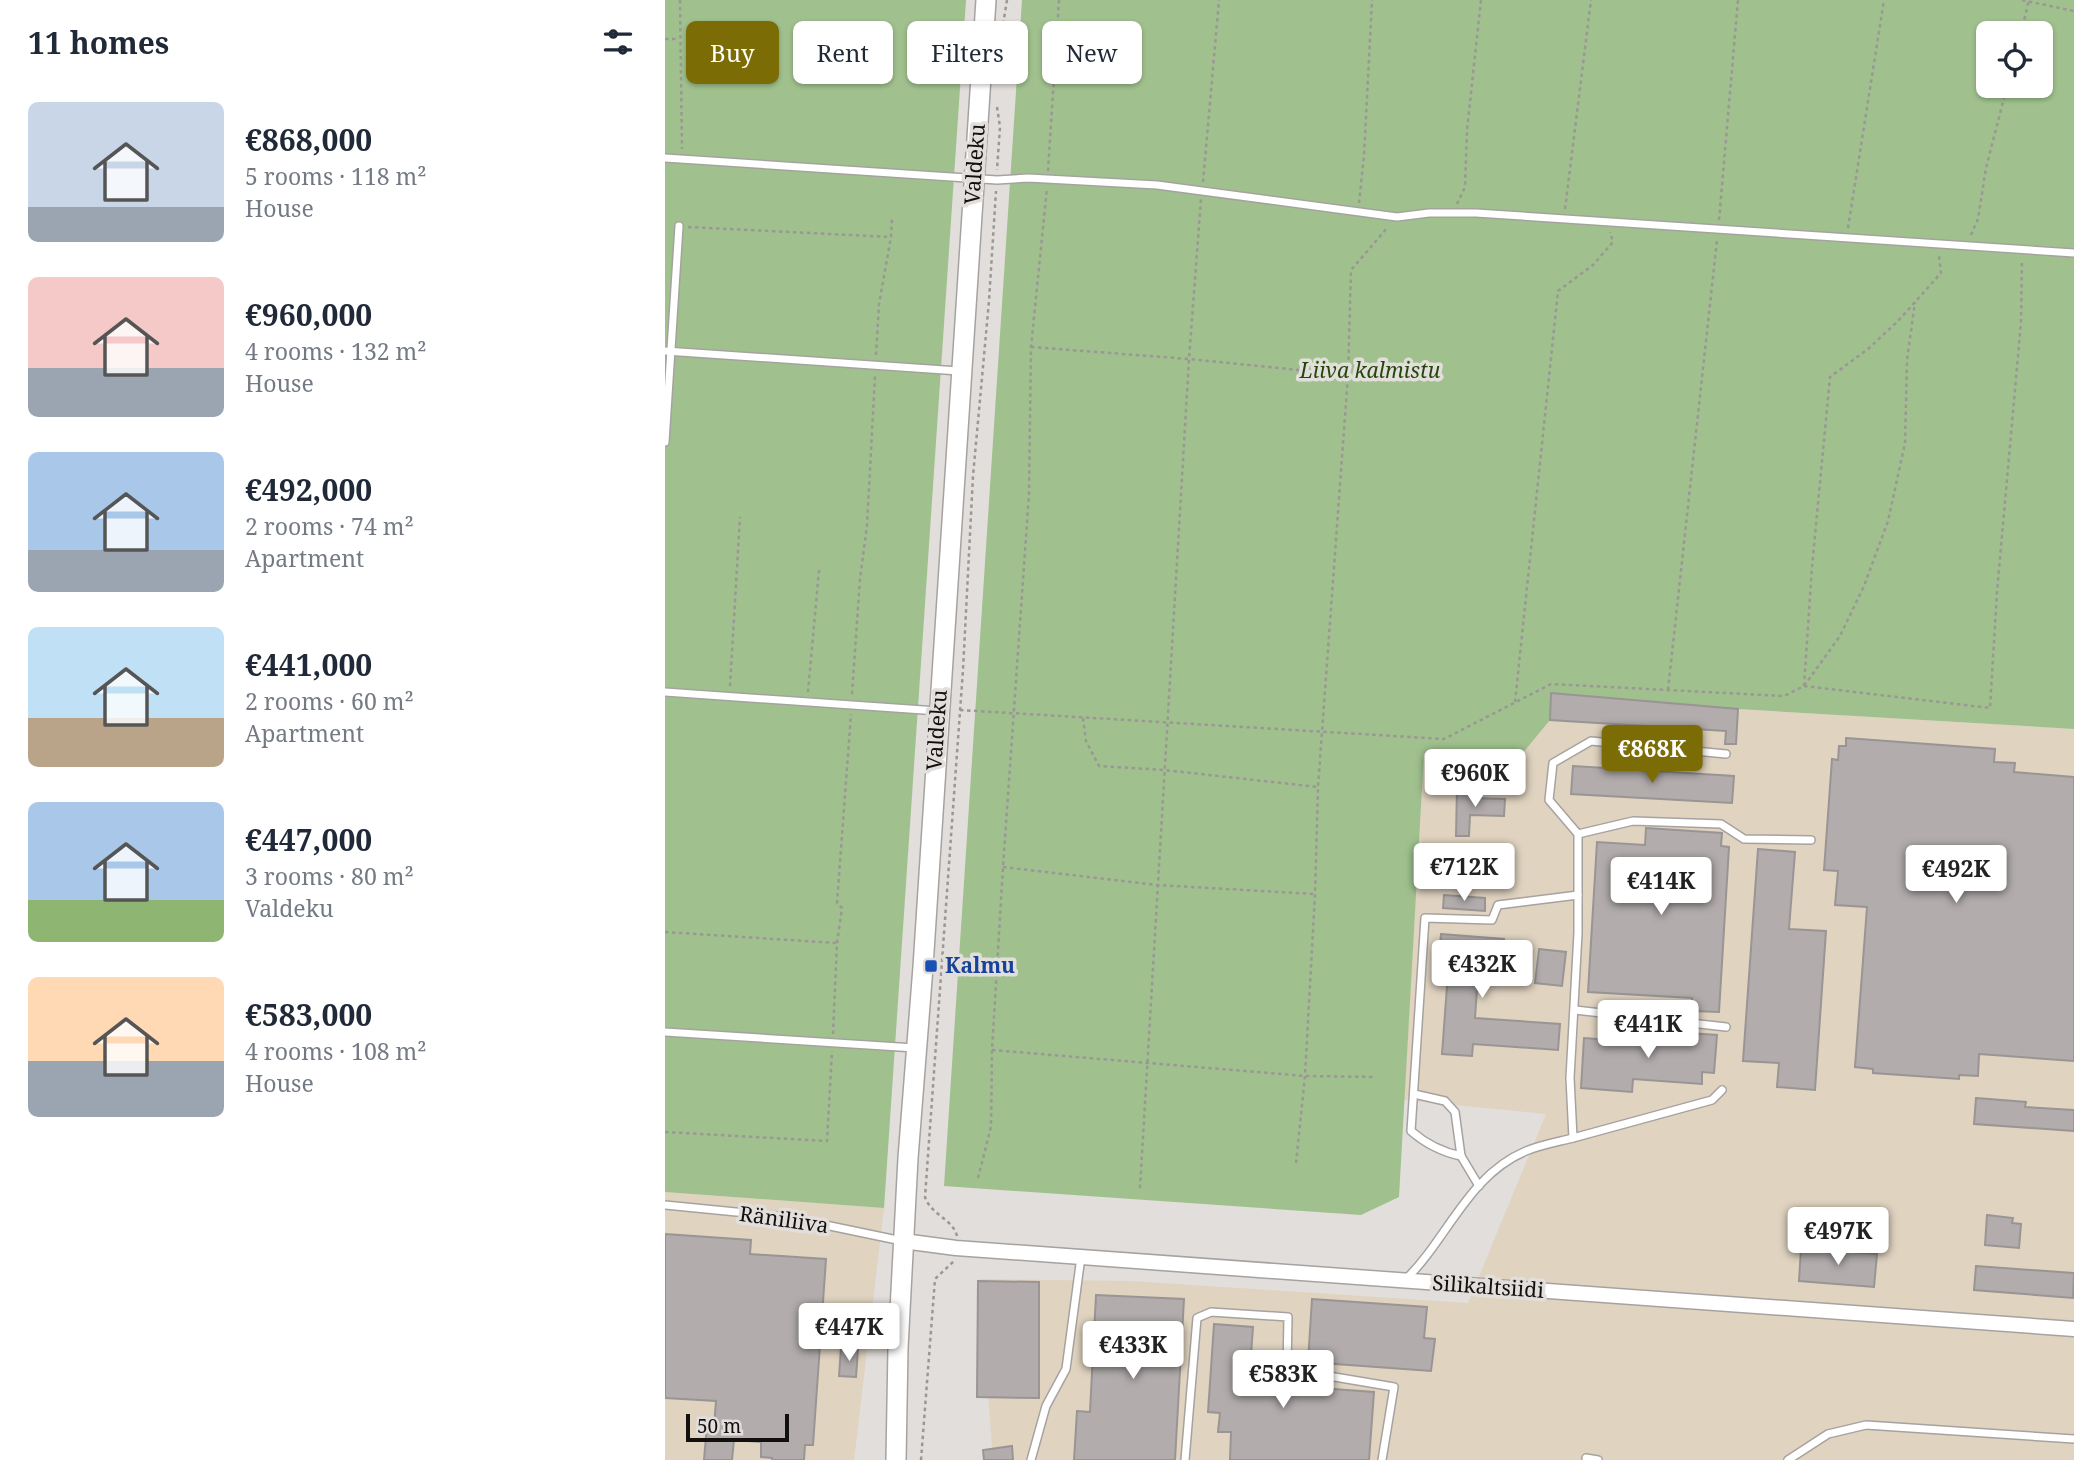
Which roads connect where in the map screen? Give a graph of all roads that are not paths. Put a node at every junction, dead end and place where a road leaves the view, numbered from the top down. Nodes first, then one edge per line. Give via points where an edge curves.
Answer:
1 (986, 0) edge
2 (665, 159) edge
3 (974, 178) junction
4 (679, 226) road end
5 (2074, 253) edge
6 (668, 351) edge
7 (960, 371) junction
8 (665, 442) edge
9 (665, 692) edge
10 (938, 711) junction
11 (1726, 754) dead end
12 (1578, 834) junction
13 (1811, 841) dead end
14 (1578, 895) junction
15 (1575, 1010) junction
16 (1725, 1027) dead end
17 (665, 1031) edge
18 (916, 1048) junction
19 (1722, 1090) dead end
20 (1414, 1094) junction
21 (1573, 1138) junction
22 (1461, 1156) junction
23 (1479, 1186) junction
24 (665, 1205) edge
25 (903, 1241) junction
26 (1081, 1256) junction
27 (1405, 1281) junction
28 (2074, 1329) edge
29 (2074, 1439) edge
30 (1587, 1458) edge
31 (896, 1460) edge
32 (1031, 1460) edge
33 (1185, 1460) edge
34 (1382, 1460) edge
35 (1598, 1460) edge
36 (1788, 1460) edge

1 - 3 street, Valdeku
2 - 3 lane
3 - 5 lane via 1157,185 1397,217 1453,213
3 - 7 street, Valdeku
4 - 6 lane
6 - 7 lane
6 - 8 lane
7 - 10 street, Valdeku
9 - 10 lane
10 - 18 street, Valdeku
11 - 12 lane via 1591,741 1553,763 1549,800
12 - 13 lane via 1645,821 1721,824 1744,839
12 - 14 lane
14 - 15 lane
14 - 20 lane via 1498,905 1492,920 1425,918
15 - 16 lane
15 - 21 lane via 1570,1078
17 - 18 lane
18 - 25 street, Valdeku
19 - 21 lane via 1712,1100
20 - 22 lane via 1445,1101 1455,1112
20 - 22 lane via 1412,1131 1443,1152
21 - 23 lane via 1525,1151
22 - 23 lane
23 - 27 lane
24 - 25 lane, Räniliiva via 787,1217
25 - 26 street, Silikaltsiidi
25 - 31 street, Valdeku
26 - 27 street, Silikaltsiidi
26 - 32 lane via 1066,1369 1046,1406
27 - 28 street, Silikaltsiidi
29 - 36 lane via 1866,1425 1828,1434
30 - 35 lane
33 - 34 lane via 1197,1318 1211,1312 1288,1317 1287,1369 1394,1387

